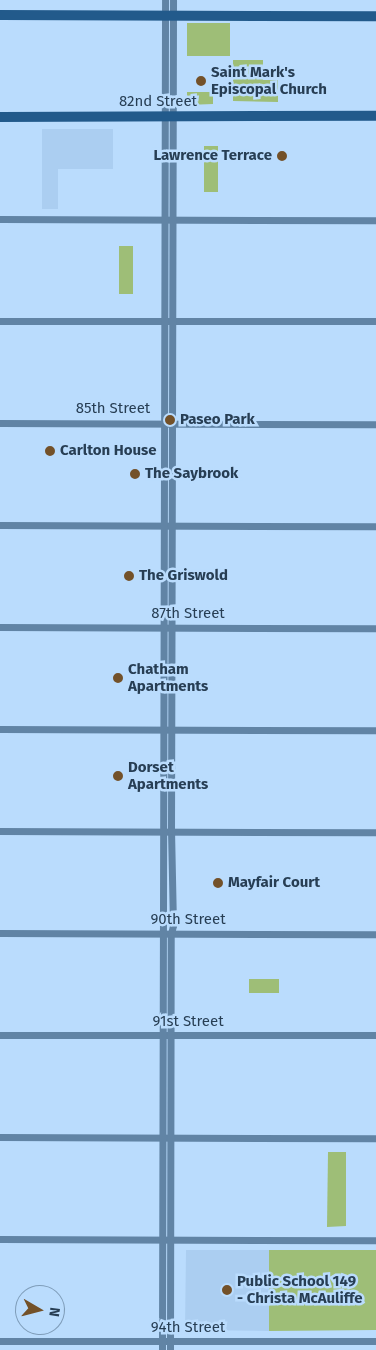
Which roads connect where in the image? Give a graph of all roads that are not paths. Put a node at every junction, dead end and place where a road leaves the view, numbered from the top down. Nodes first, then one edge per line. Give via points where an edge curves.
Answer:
1 (165, 0) edge
2 (173, 0) edge
3 (0, 16) edge
4 (376, 16) edge
5 (169, 17) junction
6 (376, 116) edge
7 (0, 117) edge
8 (168, 117) junction
9 (0, 219) edge
10 (164, 220) junction
11 (172, 220) junction
12 (376, 220) edge
13 (0, 321) edge
14 (168, 321) junction
15 (376, 322) edge
16 (0, 423) edge
17 (168, 423) junction
18 (376, 424) edge
19 (0, 525) edge
20 (168, 526) junction
21 (376, 526) edge
22 (0, 627) edge
23 (163, 628) junction
24 (171, 628) junction
25 (376, 628) edge
26 (0, 729) edge
27 (167, 730) junction
28 (376, 730) edge
29 (0, 831) edge
30 (167, 831) junction
31 (376, 832) edge
32 (0, 933) edge
33 (167, 934) junction
34 (376, 934) edge
35 (0, 1036) edge
36 (166, 1036) junction
37 (376, 1036) edge
38 (0, 1137) edge
39 (166, 1138) junction
40 (376, 1138) edge
41 (0, 1239) edge
42 (166, 1240) junction
43 (376, 1240) edge
44 (0, 1341) edge
45 (376, 1341) edge
46 (165, 1345) edge
47 (170, 1350) edge

1 - 5 street
2 - 5 street
3 - 5 street
4 - 5 street
5 - 8 street
6 - 8 street, 82nd Street
7 - 8 street, 82nd Street
8 - 10 street
8 - 11 street
9 - 10 street
10 - 11 street
10 - 14 street
11 - 12 street
11 - 14 street
13 - 14 street
14 - 15 street
14 - 17 street
16 - 17 street, 85th Street
17 - 18 street, 85th Street
17 - 20 street
19 - 20 street
20 - 21 street
20 - 23 street
20 - 24 street
22 - 23 street, 87th Street
23 - 24 street, 87th Street
23 - 27 street
24 - 25 street, 87th Street
24 - 27 street
26 - 27 street
27 - 28 street
27 - 30 street
29 - 30 street
30 - 31 street
30 - 33 street
32 - 33 street, 90th Street
33 - 34 street, 90th Street
33 - 36 street
35 - 36 street, 91st Street
36 - 37 street, 91st Street
36 - 39 street
38 - 39 street
39 - 40 street
39 - 42 street
41 - 42 street
42 - 43 street
42 - 46 street
44 - 46 street, 94th Street
45 - 46 street, 94th Street
46 - 47 street

